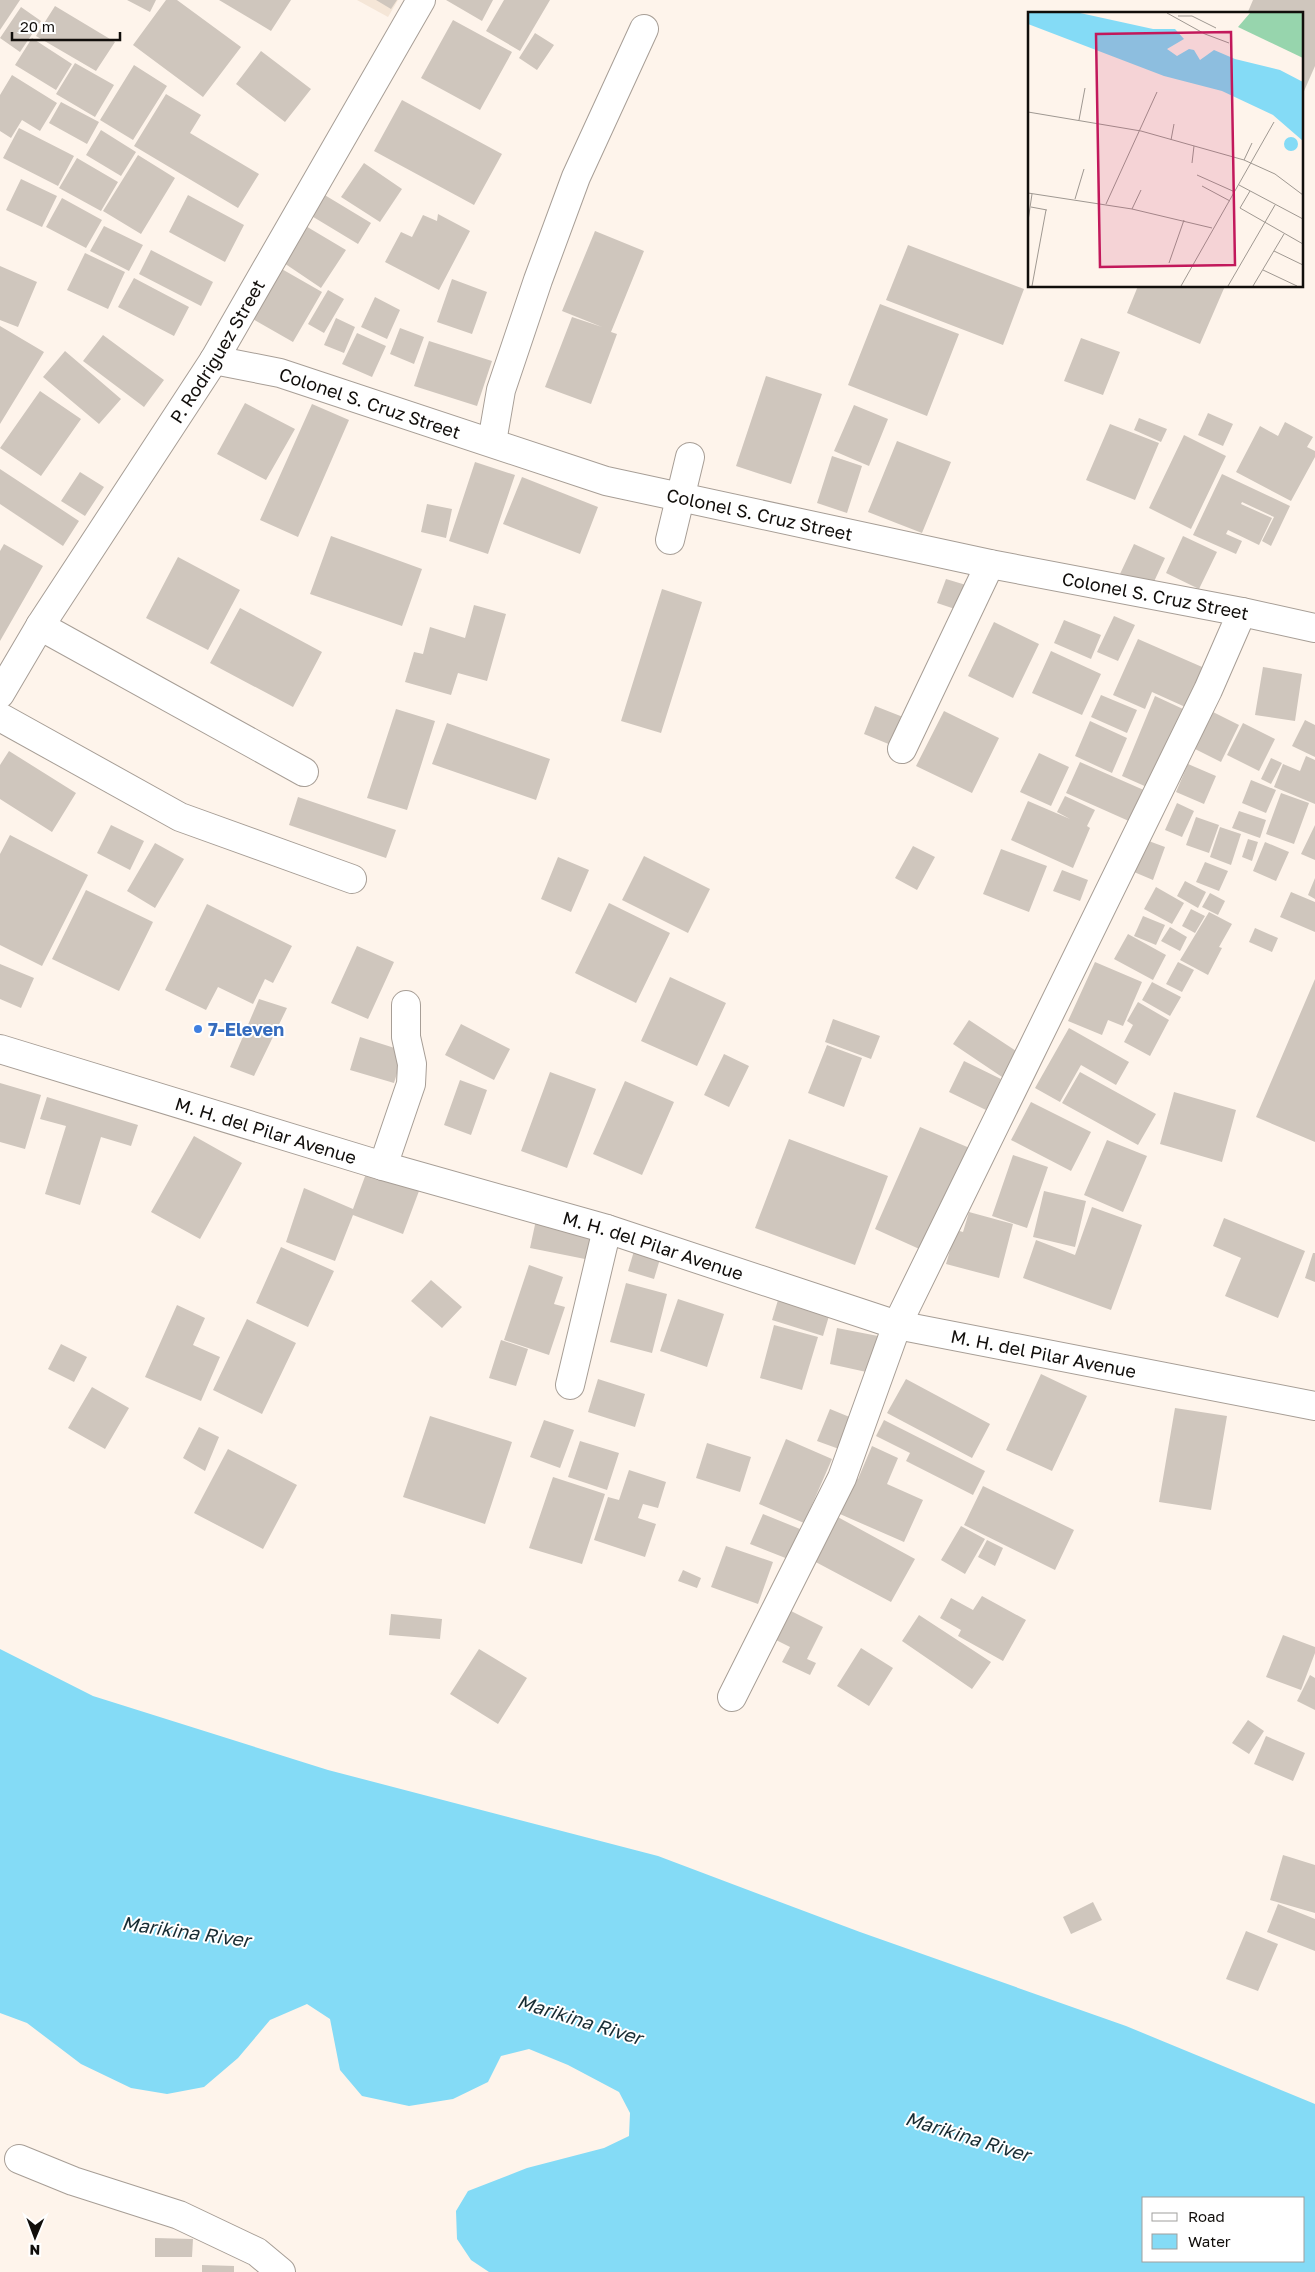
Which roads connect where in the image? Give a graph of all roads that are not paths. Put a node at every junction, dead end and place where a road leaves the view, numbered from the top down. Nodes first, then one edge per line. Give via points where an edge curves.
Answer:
1 (421, 0) edge
2 (644, 30) dead end
3 (214, 360) junction
4 (492, 442) junction
5 (690, 456) dead end
6 (679, 498) junction
7 (670, 540) dead end
8 (990, 564) junction
9 (1242, 612) junction
10 (40, 626) junction
11 (1315, 628) edge
12 (0, 694) edge
13 (0, 717) edge
14 (902, 749) dead end
15 (304, 772) dead end
16 (352, 879) dead end
17 (406, 1005) dead end
18 (0, 1049) edge
19 (383, 1166) junction
20 (607, 1229) junction
21 (897, 1325) junction
22 (570, 1385) dead end
23 (1315, 1406) edge
24 (732, 1697) dead end
25 (19, 2159) dead end
26 (281, 2272) edge

1 - 3 street, P. Rodriguez Street
2 - 4 street via 576,177 541,270 501,390
3 - 4 street, Colonel S. Cruz Street via 280,373
3 - 10 street, P. Rodriguez Street
4 - 6 street, Colonel S. Cruz Street via 606,480
5 - 6 street
6 - 7 street
6 - 8 street, Colonel S. Cruz Street
8 - 9 street, Colonel S. Cruz Street
8 - 14 street
9 - 11 street, Colonel S. Cruz Street
9 - 21 street via 1208,690
10 - 12 street, P. Rodriguez Street
10 - 15 street
13 - 16 street via 180,817
17 - 19 street via 411,1084
18 - 19 street, M. H. del Pilar Avenue
19 - 20 street, M. H. del Pilar Avenue
20 - 21 street, M. H. del Pilar Avenue
20 - 22 street
21 - 23 street, M. H. del Pilar Avenue
21 - 24 street via 842,1478
25 - 26 street via 73,2181 178,2215 257,2252

